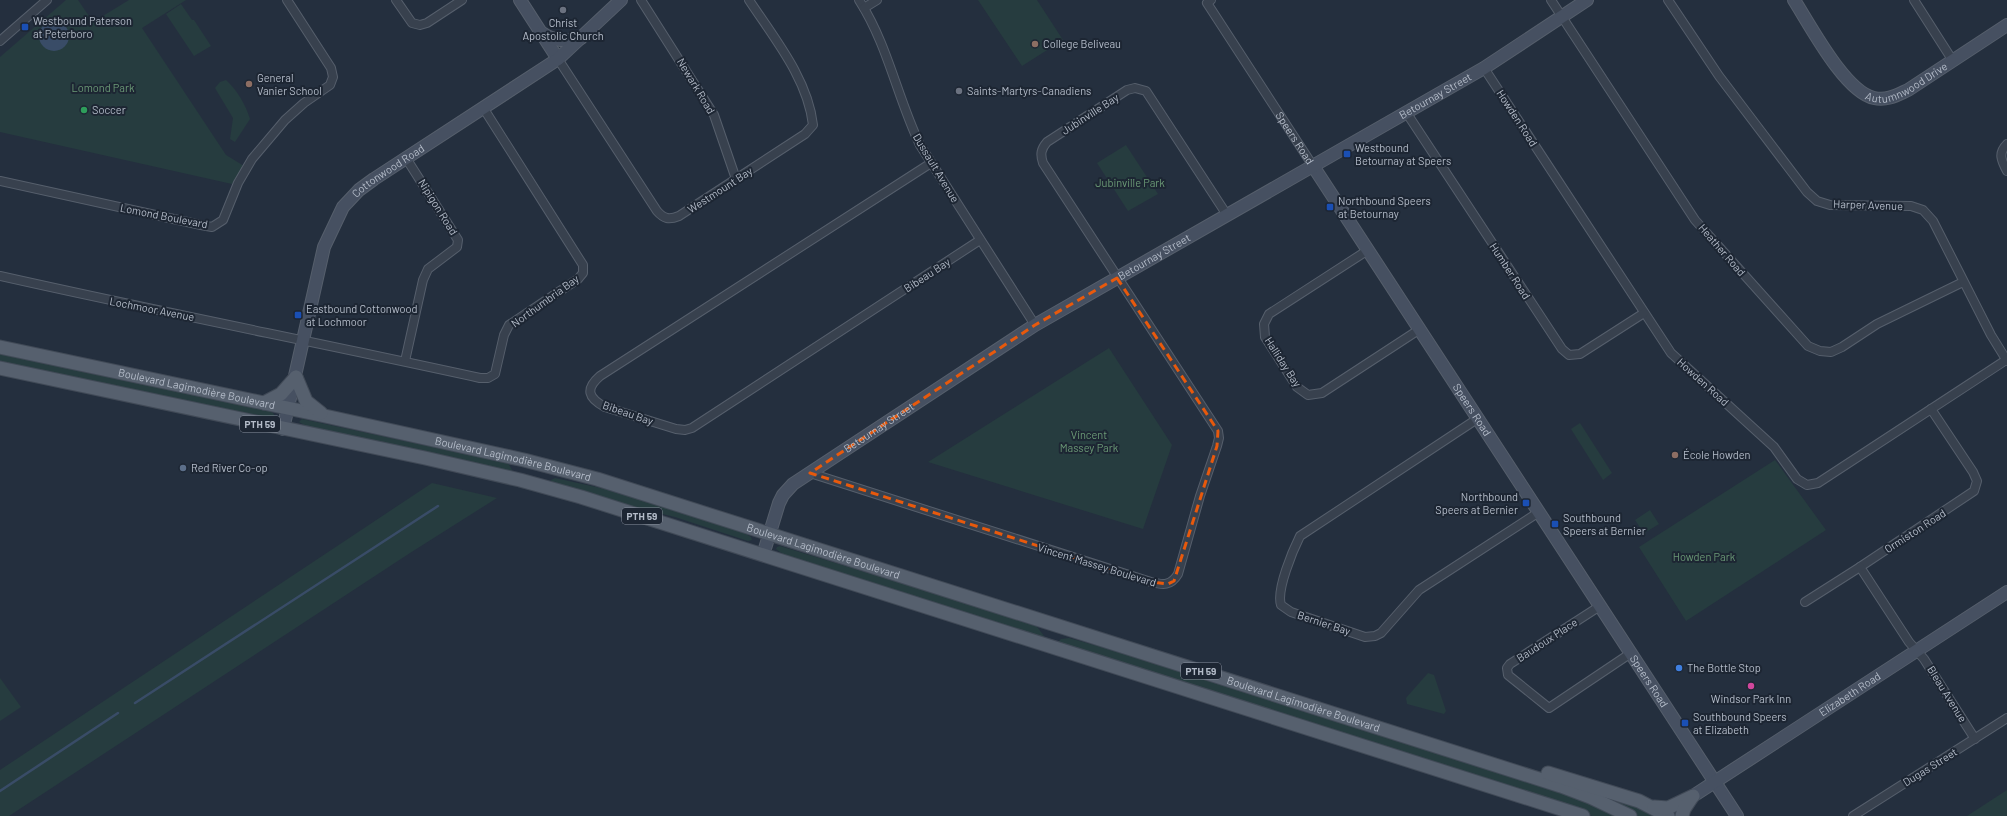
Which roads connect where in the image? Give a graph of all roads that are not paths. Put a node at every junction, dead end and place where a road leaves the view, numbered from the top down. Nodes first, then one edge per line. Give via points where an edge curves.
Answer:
1 (47, 0) edge
2 (287, 0) edge
3 (396, 0) edge
4 (462, 0) edge
5 (520, 0) edge
6 (621, 0) edge
7 (641, 0) edge
8 (749, 0) edge
9 (858, 0) edge
10 (877, 0) edge
11 (1551, 0) edge
12 (1587, 0) edge
13 (1668, 0) edge
14 (1794, 0) edge
15 (1914, 0) edge
16 (1209, 2) edge
17 (864, 8) junction
18 (1562, 17) junction
19 (2007, 26) edge
20 (541, 32) junction
21 (581, 38) junction
22 (0, 40) edge
23 (558, 59) junction
24 (1953, 61) junction
25 (1484, 68) junction
26 (484, 109) junction
27 (1406, 112) junction
28 (2007, 144) edge
29 (406, 158) junction
30 (931, 163) junction
31 (1313, 166) junction
32 (2007, 171) edge
33 (736, 179) junction
34 (0, 182) edge
35 (1227, 215) junction
36 (980, 240) junction
37 (1368, 250) junction
38 (0, 276) edge
39 (1117, 278) junction
40 (1963, 282) junction
41 (1644, 313) junction
42 (1035, 325) junction
43 (1420, 329) junction
44 (304, 340) junction
45 (0, 347) edge
46 (2007, 360) edge
47 (405, 361) junction
48 (0, 368) edge
49 (296, 377) junction
50 (264, 403) junction
51 (288, 408) junction
52 (1931, 409) junction
53 (325, 416) junction
54 (1477, 419) junction
55 (283, 429) junction
56 (810, 473) junction
57 (1539, 512) junction
58 (769, 534) junction
59 (763, 555) junction
60 (1860, 567) junction
61 (2007, 592) edge
62 (1805, 602) dead end
63 (1600, 606) junction
64 (1053, 624) junction
65 (1047, 644) junction
66 (1917, 651) junction
67 (1631, 653) junction
68 (2007, 718) edge
69 (1975, 739) junction
70 (1488, 763) junction
71 (1715, 782) junction
72 (1693, 796) junction
73 (1652, 807) junction
74 (1583, 816) edge
75 (1630, 816) edge
76 (1668, 816) edge
77 (1682, 816) edge
78 (1737, 816) edge
79 (1853, 816) edge

1 - 22 street
2 - 34 street, Lomond Boulevard via 331,68 333,77 330,85 285,120 256,153 238,183 223,220 217,225 201,225
3 - 4 street via 412,23 420,25
5 - 20 street
6 - 21 street, Cottonwood Road
7 - 33 street, Newark Road via 714,115
8 - 33 street, Westmount Bay via 801,83 813,125 805,134
9 - 17 street, Dussault Avenue
10 - 17 street
11 - 18 street, Heather Road
12 - 18 street, Betournay Street
13 - 40 street, Harper Avenue via 1719,76 1807,192 1817,201 1830,205 1911,206 1923,210 1933,221
14 - 24 street, Autumnwood Drive via 1844,77 1859,91 1873,98 1891,98
15 - 24 street
16 - 31 street, Speers Road
17 - 30 street, Dussault Avenue via 883,47 910,125
18 - 25 street, Betournay Street
18 - 40 street, Heather Road via 1702,229 1808,346 1831,352 1876,324
19 - 24 street, Autumnwood Drive
20 - 21 street via 554,39
20 - 23 street
21 - 23 street, Cottonwood Road
23 - 26 street, Cottonwood Road
23 - 33 street, Westmount Bay via 663,218 679,216
25 - 27 street, Betournay Street
25 - 41 street, Howden Road
26 - 29 street, Cottonwood Road
26 - 47 street, Northumbria Bay via 581,260 583,273 509,326 504,335 495,374 488,378
27 - 31 street, Betournay Street
27 - 41 street, Humber Road via 1562,349 1569,355 1580,354
28 - 32 street via 2001,150 2001,157
29 - 44 street, Cottonwood Road via 359,190 343,207 324,246
29 - 47 street, Nipigon Road via 458,240 457,247 433,264 423,280
30 - 36 street, Dussault Avenue
30 - 36 street, Bibeau Bay via 600,376 590,388 591,396 605,407 676,429 692,428
31 - 35 street, Betournay Street
31 - 37 street, Speers Road
35 - 39 street, Betournay Street
35 - 39 street, Jubinville Bay via 1146,91 1135,88 1127,90 1047,142 1040,156
36 - 42 street, Dussault Avenue
37 - 43 street, Speers Road
37 - 43 street, Halliday Bay via 1269,314 1264,324 1265,337 1297,387 1308,396 1322,393
38 - 44 street, Lochmoor Avenue
39 - 42 street, Betournay Street
39 - 56 street, Vincent Massey Boulevard via 1218,431 1217,446 1174,581 1168,584 1151,582
40 - 46 street, Harper Avenue
41 - 52 street, Howden Road via 1671,353 1774,447 1796,478 1807,485 1818,483
42 - 56 street, Betournay Street
43 - 54 street, Speers Road
44 - 47 street, Northumbria Bay
44 - 49 street, Cottonwood Road
45 - 50 main road, Boulevard Lagimodière Boulevard / PTH 59
46 - 52 street, Howden Road
48 - 55 main road, Boulevard Lagimodière Boulevard / PTH 59
49 - 50 main road via 281,394
49 - 51 street, Cottonwood Road
49 - 53 main road via 306,401
50 - 51 main road, Boulevard Lagimodière Boulevard / PTH 59
51 - 53 main road, Boulevard Lagimodière Boulevard / PTH 59
51 - 55 street, Cottonwood Road
52 - 60 street, Ormiston Road via 1973,472 1977,482 1974,491
53 - 58 main road, Boulevard Lagimodière Boulevard / PTH 59 via 597,479
54 - 57 street, Speers Road
54 - 57 street, Bernier Bay via 1300,536 1280,593 1281,605 1291,612 1365,637 1375,636 1381,633 1419,590
55 - 59 main road, Boulevard Lagimodière Boulevard / PTH 59 via 520,480 631,512
56 - 58 street, Betournay Street via 782,495
57 - 63 street, Speers Road
58 - 59 street, Betournay Street
58 - 64 main road, Boulevard Lagimodière Boulevard / PTH 59
59 - 65 main road, Boulevard Lagimodière Boulevard / PTH 59
60 - 62 street, Ormiston Road
60 - 66 street
61 - 66 street, Elizabeth Road
63 - 67 street, Speers Road
63 - 67 street, Baudoux Place via 1510,664 1507,668 1508,675 1549,708
64 - 65 main road
64 - 70 main road, Boulevard Lagimodière Boulevard / PTH 59
65 - 74 main road, Boulevard Lagimodière Boulevard / PTH 59
66 - 69 street, Bleau Avenue
66 - 71 street, Elizabeth Road
67 - 71 street, Speers Road
68 - 69 street, Dugas Street
69 - 79 street, Dugas Street
70 - 73 main road via 1525,767
70 - 75 main road, Boulevard Lagimodière Boulevard / PTH 59 via 1590,797
71 - 72 street, Elizabeth Road
71 - 78 street, Speers Road
72 - 73 main road via 1665,809
72 - 77 main road
73 - 76 main road

